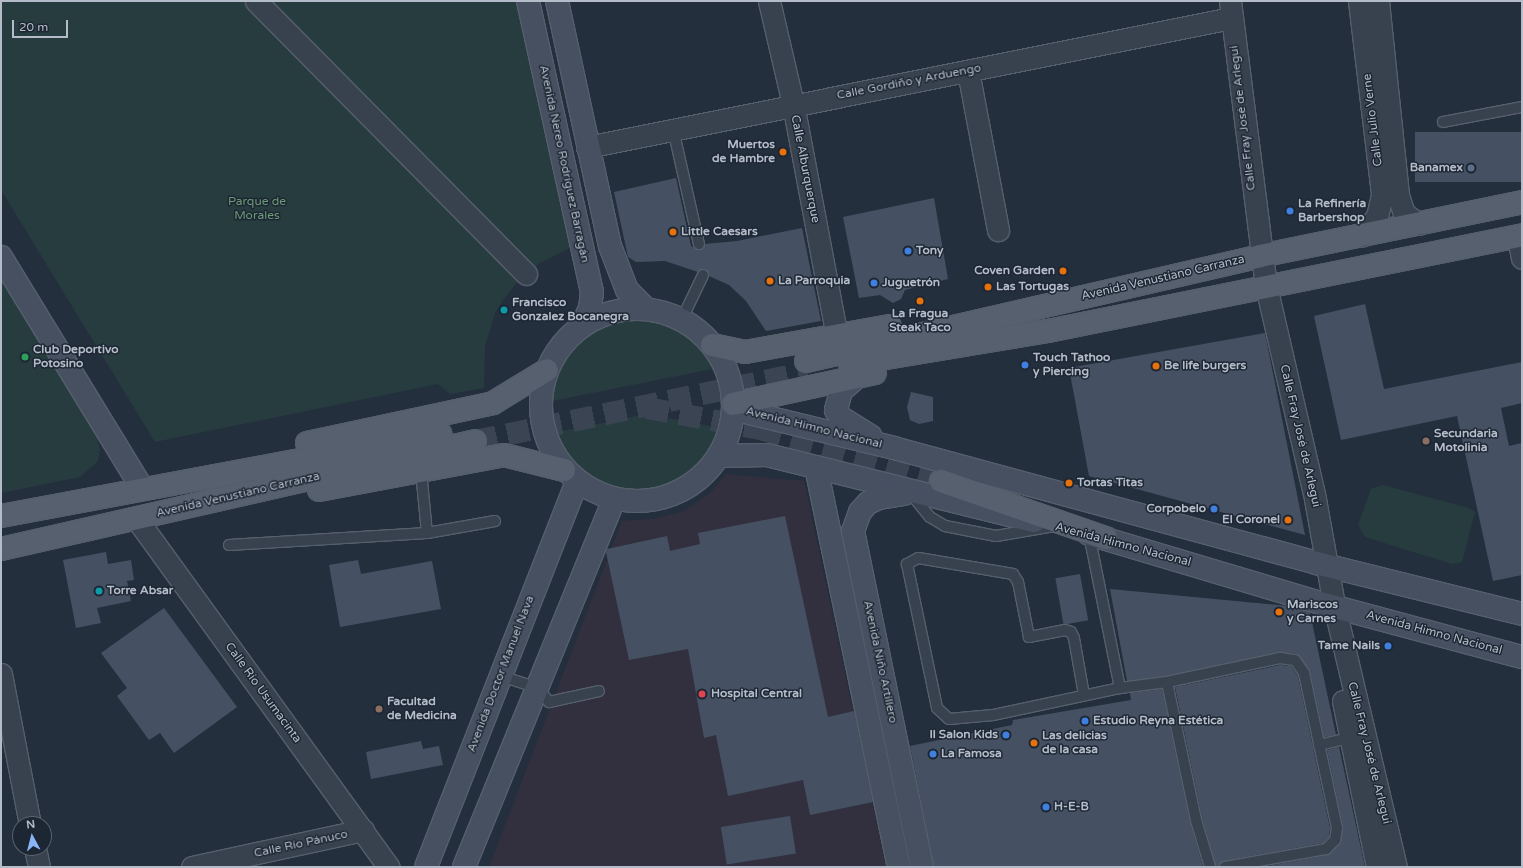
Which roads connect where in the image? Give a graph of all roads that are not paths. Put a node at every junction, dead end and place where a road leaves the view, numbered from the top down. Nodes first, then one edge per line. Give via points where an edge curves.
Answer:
1 (256, 1) edge
2 (528, 1) edge
3 (557, 1) edge
4 (769, 1) edge
5 (1359, 1) edge
6 (1230, 9) edge
7 (1373, 15) edge
8 (968, 71) junction
9 (793, 104) junction
10 (1522, 107) edge
11 (1443, 122) dead end
12 (673, 129) junction
13 (587, 147) junction
14 (1522, 202) edge
15 (1418, 224) junction
16 (998, 230) dead end
17 (1363, 235) junction
18 (1520, 236) edge
19 (699, 244) dead end
20 (1, 256) edge
21 (1260, 256) junction
22 (1522, 258) edge
23 (526, 274) dead end
24 (703, 275) dead end
25 (1266, 286) junction
26 (1050, 303) junction
27 (646, 309) junction
28 (681, 321) junction
29 (582, 326) junction
30 (1048, 331) junction
31 (837, 337) junction
32 (712, 345) junction
33 (547, 370) junction
34 (858, 376) junction
35 (733, 406) junction
36 (894, 448) junction
37 (719, 456) junction
38 (816, 467) junction
39 (421, 471) junction
40 (571, 476) junction
41 (193, 478) junction
42 (941, 481) tunnel mouth
43 (142, 488) junction
44 (911, 493) junction
45 (614, 499) junction
46 (212, 500) junction
47 (1, 516) edge
48 (136, 518) junction
49 (495, 521) dead end
50 (427, 533) junction
51 (1097, 536) junction
52 (229, 545) dead end
53 (1, 549) edge
54 (1322, 565) junction
55 (1329, 605) junction
56 (1522, 614) edge
57 (1522, 657) edge
58 (500, 676) junction
59 (1167, 682) junction
60 (2, 685) edge
61 (538, 688) junction
62 (1120, 688) junction
63 (599, 691) dead end
64 (1084, 695) junction
65 (1357, 737) junction
66 (1319, 745) junction
67 (28, 816) edge
68 (1379, 828) junction
69 (363, 830) junction
70 (37, 856) edge
71 (39, 867) edge
72 (192, 867) edge
73 (389, 867) edge
74 (426, 867) edge
75 (464, 867) edge
76 (899, 867) edge
77 (922, 867) edge
78 (1210, 867) edge
79 (1225, 867) edge
80 (1377, 867) edge
81 (1396, 867) edge

1 - 23 street
2 - 29 main road, Avenida Nereo Rodríguez Barragán via 592,292 590,308
3 - 13 main road
4 - 9 street, Calle Alburquerque
5 - 7 street, Calle Julio Verne
6 - 8 street, Calle Gordiño y Arduengo
6 - 21 street, Calle Fray José de Arlegui
7 - 15 street, Calle Julio Verne via 1398,195 1404,213
7 - 17 street, Calle Julio Verne via 1382,195 1377,216
8 - 9 street, Calle Gordiño y Arduengo
8 - 16 street
9 - 12 street, Calle Gordiño y Arduengo
9 - 31 street, Calle Alburquerque
10 - 11 lane
12 - 13 street, Calle Gordiño y Arduengo
12 - 19 lane
13 - 27 main road via 610,246 627,290
14 - 15 main road, Avenida Venustiano Carranza
15 - 17 main road, Avenida Venustiano Carranza
17 - 21 main road, Avenida Venustiano Carranza
18 - 22 street
18 - 25 main road, Avenida Venustiano Carranza
20 - 43 main road
21 - 25 street, Calle Fray José de Arlegui
21 - 26 main road, Avenida Venustiano Carranza
24 - 28 lane
25 - 30 main road, Avenida Venustiano Carranza
25 - 54 street, Calle Fray José de Arlegui
26 - 30 main road, Avenida Venustiano Carranza via 807,366
26 - 31 main road via 978,309
27 - 28 main road
27 - 29 main road via 607,314
28 - 32 main road via 690,325
29 - 33 main road via 562,344
30 - 34 main road via 984,352
31 - 32 main road via 745,352
32 - 35 main road via 728,372
33 - 40 main road via 540,396 541,422 550,448
33 - 41 main road via 493,403 262,453
34 - 35 main road
34 - 36 main road via 841,391 836,410 840,417
35 - 36 main road, Avenida Himno Nacional
35 - 37 main road via 729,433
36 - 54 main road, Avenida Himno Nacional
37 - 38 main road, Avenida Himno Nacional via 767,455
37 - 45 main road via 699,479 674,494 644,502
38 - 44 main road, Avenida Himno Nacional
38 - 76 main road, Avenida Niño Artillero
39 - 40 main road via 504,455
39 - 46 main road via 271,500
39 - 50 lane
40 - 45 main road
40 - 58 main road, Avenida Doctor Manuel Nava
41 - 43 main road, Avenida Venustiano Carranza
41 - 46 main road, Avenida Venustiano Carranza via 474,434
42 - 51 main road
43 - 47 main road, Avenida Venustiano Carranza
44 - 51 main road, Avenida Himno Nacional
44 - 77 main road, Avenida Niño Artillero via 878,498 868,503 860,512 853,531
45 - 61 main road
46 - 48 main road, Avenida Venustiano Carranza
48 - 53 main road, Avenida Venustiano Carranza
48 - 69 street, Calle Río Usumacinta
49 - 50 lane
50 - 52 lane
51 - 55 main road, Avenida Himno Nacional
51 - 62 lane
54 - 55 street, Calle Fray José de Arlegui
54 - 56 main road, Avenida Himno Nacional
55 - 57 main road, Avenida Himno Nacional
55 - 65 street, Calle Fray José de Arlegui
58 - 61 lane
58 - 74 main road, Avenida Doctor Manuel Nava
59 - 62 lane
59 - 66 lane via 1280,658 1295,660 1304,673
59 - 78 lane via 1196,820
60 - 67 street
61 - 63 lane via 549,702
61 - 75 main road
62 - 64 lane
64 - 64 lane via 993,715 949,719 942,715 937,708 907,564 918,558 1013,574 1018,582 1028,637 1065,630 1071,632
65 - 66 lane
65 - 68 street, Calle Fray José de Arlegui
66 - 79 lane via 1337,828 1336,840 1326,849
68 - 80 street, Calle Fray José de Arlegui
68 - 81 street, Calle Fray José de Arlegui
69 - 72 street, Calle Río Pánuco
69 - 73 street, Calle Río Usumacinta
70 - 71 street

